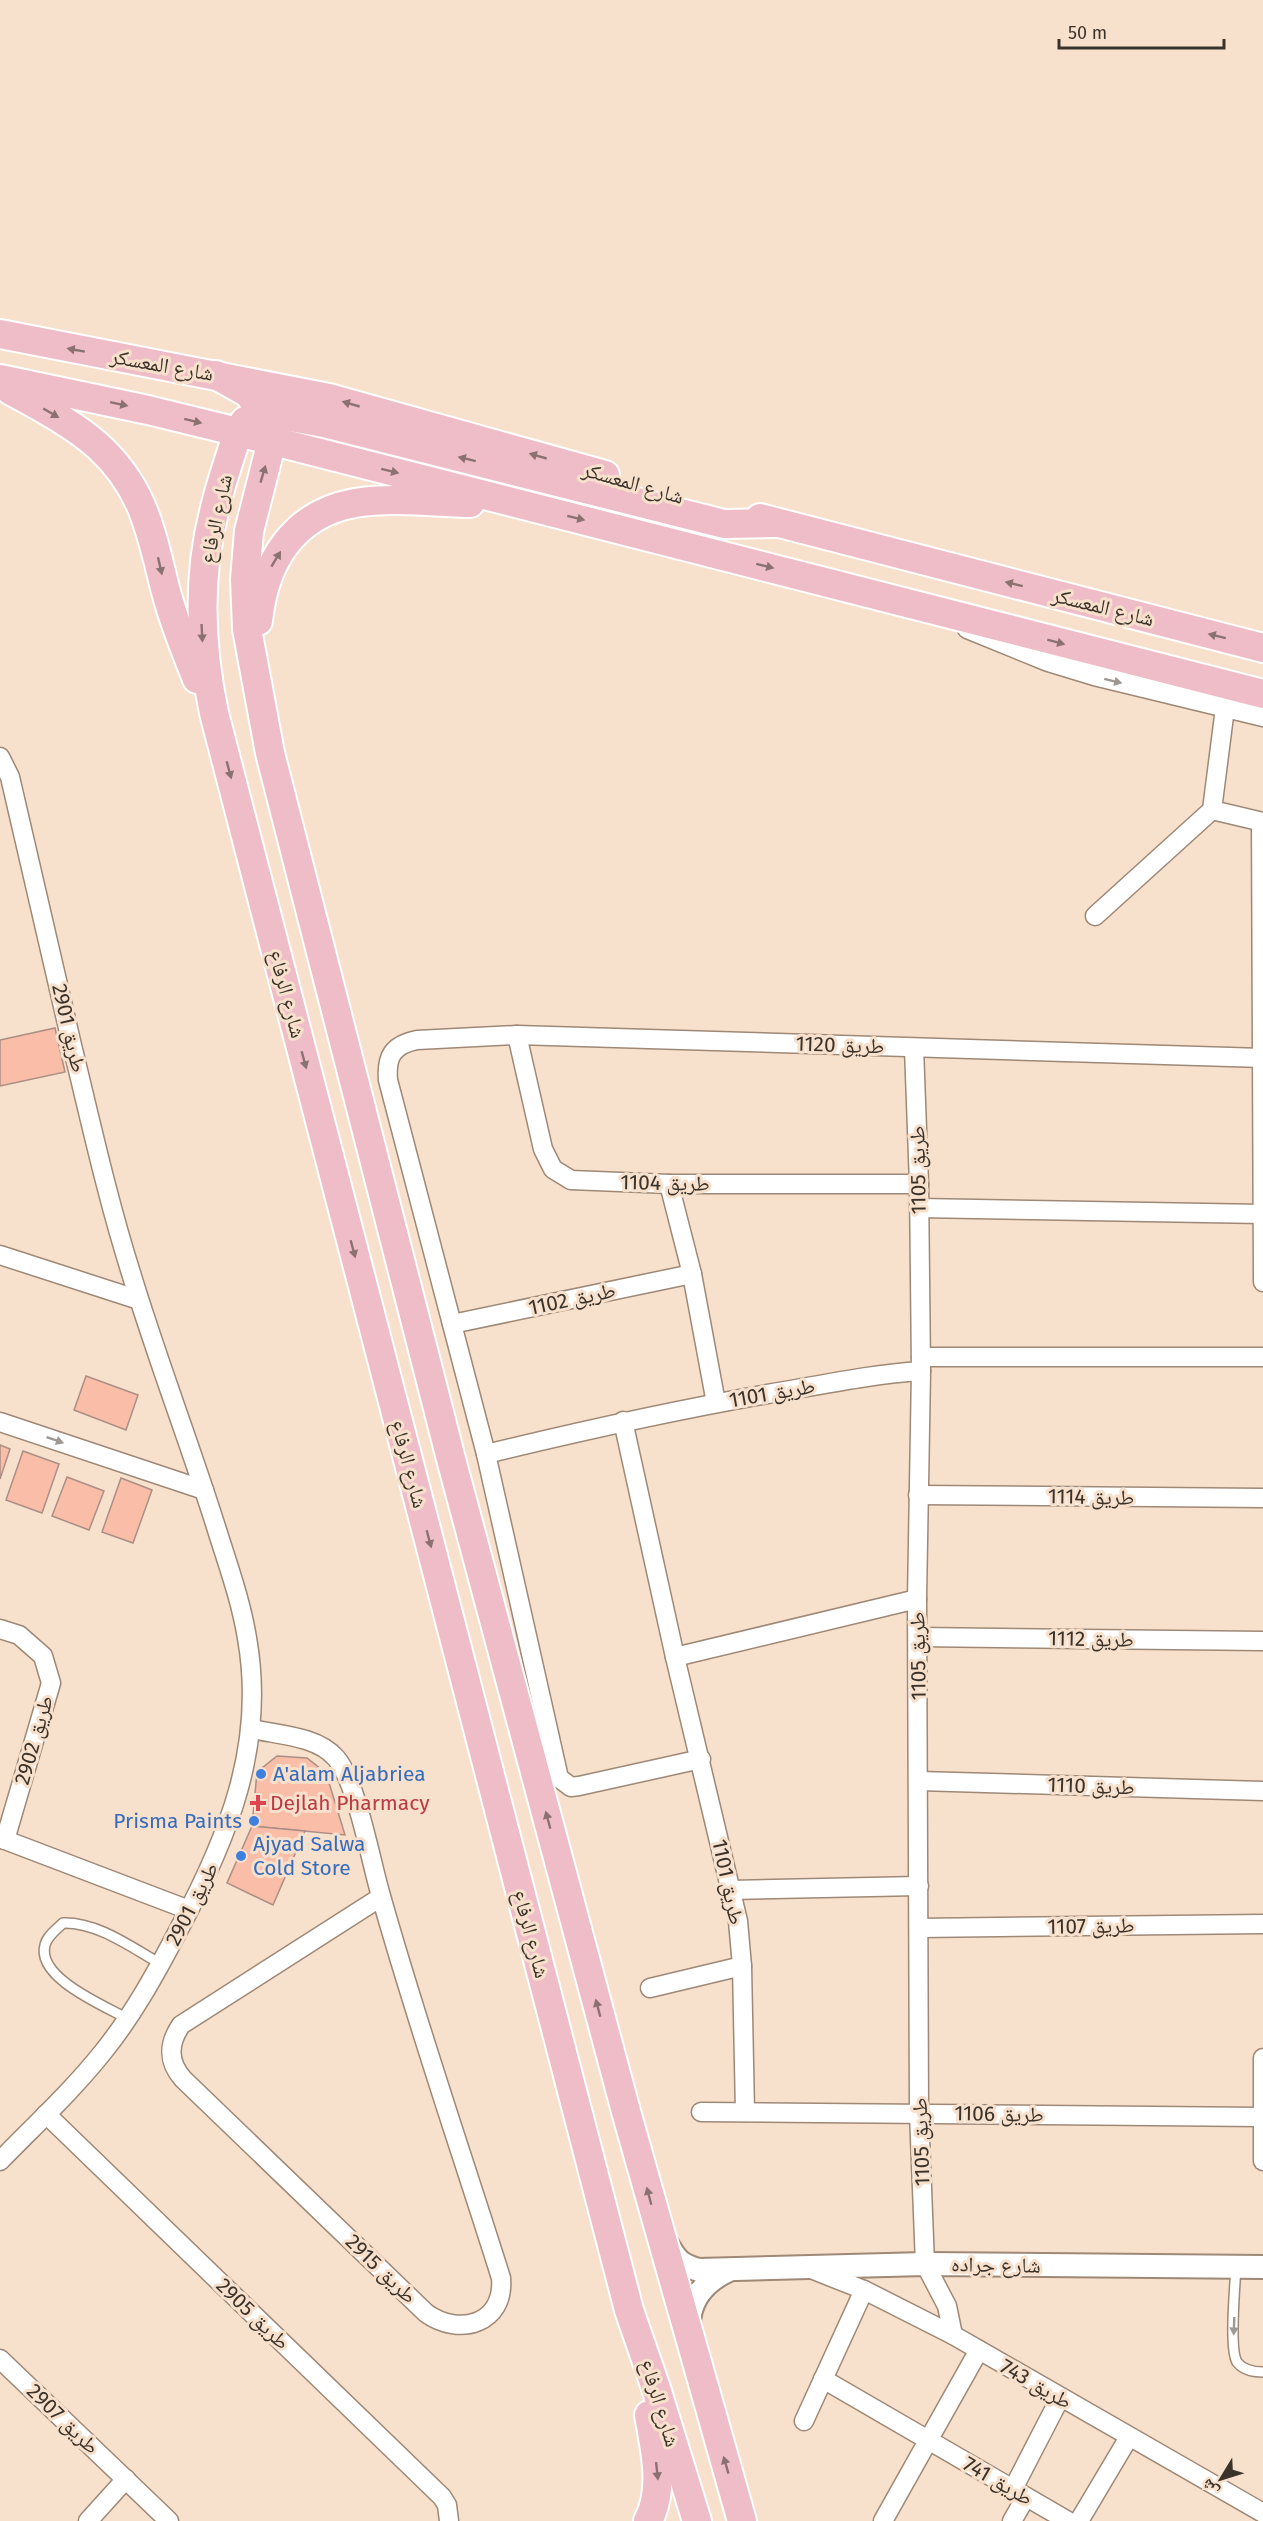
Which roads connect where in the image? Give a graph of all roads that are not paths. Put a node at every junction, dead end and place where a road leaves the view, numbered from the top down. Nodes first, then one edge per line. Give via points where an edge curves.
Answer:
1 (0, 334) edge
2 (216, 375) junction
3 (0, 379) edge
4 (0, 384) edge
5 (263, 412) junction
6 (238, 432) junction
7 (272, 441) junction
8 (520, 504) junction
9 (777, 523) junction
10 (902, 601) junction
11 (1263, 648) edge
12 (256, 677) junction
13 (1263, 694) edge
14 (1225, 708) junction
15 (214, 713) junction
16 (1263, 717) edge
17 (0, 757) edge
18 (1212, 810) junction
19 (1262, 822) edge
20 (1095, 916) dead end
21 (517, 1035) junction
22 (914, 1048) junction
23 (1263, 1058) edge
24 (669, 1184) junction
25 (919, 1184) junction
26 (919, 1208) junction
27 (1262, 1214) edge
28 (0, 1255) edge
29 (692, 1274) junction
30 (1263, 1282) edge
31 (139, 1300) junction
32 (452, 1324) junction
33 (1263, 1357) edge
34 (921, 1364) junction
35 (716, 1403) junction
36 (623, 1421) junction
37 (0, 1422) edge
38 (486, 1454) junction
39 (204, 1490) junction
40 (918, 1495) junction
41 (1263, 1498) edge
42 (917, 1599) junction
43 (0, 1629) edge
44 (919, 1637) junction
45 (1263, 1641) edge
46 (675, 1657) junction
47 (252, 1729) junction
48 (701, 1759) junction
49 (919, 1781) junction
50 (1263, 1791) edge
51 (2, 1839) edge
52 (919, 1886) junction
53 (731, 1890) junction
54 (381, 1898) junction
55 (189, 1911) junction
56 (1263, 1924) edge
57 (919, 1928) junction
58 (161, 1964) junction
59 (742, 1966) junction
60 (650, 1988) dead end
61 (128, 2019) junction
62 (1263, 2058) edge
63 (1263, 2085) edge
64 (701, 2112) dead end
65 (745, 2112) junction
66 (919, 2113) junction
67 (46, 2114) junction
68 (1262, 2117) junction
69 (0, 2161) edge
70 (1263, 2161) edge
71 (658, 2228) junction
72 (924, 2264) junction
73 (803, 2266) junction
74 (1236, 2267) junction
75 (1263, 2267) edge
76 (729, 2270) junction
77 (864, 2290) junction
78 (629, 2310) junction
79 (953, 2335) junction
80 (690, 2343) junction
81 (979, 2350) junction
82 (0, 2359) edge
83 (1263, 2372) edge
84 (823, 2379) junction
85 (1060, 2398) junction
86 (804, 2421) dead end
87 (1129, 2437) junction
88 (927, 2440) junction
89 (126, 2479) junction
90 (1020, 2493) junction
91 (1263, 2513) edge
92 (88, 2521) edge
93 (169, 2521) edge
94 (449, 2521) edge
95 (648, 2521) edge
96 (697, 2521) edge
97 (742, 2521) edge
98 (883, 2521) edge
99 (1012, 2521) edge
100 (1068, 2521) edge
101 (1079, 2521) edge

2 -> 1 main road, شارع المعسكر
2 - 5 main road via 248,393
9 -> 2 main road, شارع المعسكر via 328,398
3 -> 6 main road
4 -> 15 main road via 82,433 126,479 146,516 176,623
5 - 6 main road via 245,421
5 - 7 main road
9 -> 5 main road via 724,524 324,423
6 - 7 main road
6 -> 15 main road, شارع الرفاع via 214,511 202,592 203,643
7 -> 8 main road
12 -> 7 main road, شارع الرفاع via 247,629 245,579 249,531
8 -> 10 main road
12 -> 8 main road via 257,629 264,585 286,543 310,521 339,507 371,501
11 -> 9 main road, شارع المعسكر
10 -> 13 main road
10 -> 14 street via 1048,662
71 -> 12 main road, شارع الرفاع via 452,1459 273,765
14 - 16 street
14 - 18 street
15 -> 78 main road, شارع الرفاع
17 - 31 street, طريق 2901 via 10,777 110,1205
18 - 19 street
18 - 20 street
19 - 23 street
21 - 22 street, طريق 1120
21 - 24 street, طريق 1104 via 543,1149 553,1169 571,1180
21 - 32 street, طريق 1120 via 403,1043 392,1053 387,1066
22 - 23 street, طريق 1120
22 - 25 street, طريق 1105
23 - 27 street
24 - 25 street, طريق 1104
24 - 29 street
25 - 26 street, طريق 1105
26 - 27 street
26 - 34 street, طريق 1105
27 - 30 street
28 - 31 street
29 - 32 street, طريق 1102
29 - 35 street
31 - 39 street, طريق 2901
32 - 38 street
33 - 34 street, طريق 1101
34 - 35 street, طريق 1101
34 - 40 street, طريق 1105
35 - 36 street, طريق 1101
36 - 38 street, طريق 1101
36 - 46 street, طريق 1101
37 -> 39 street
38 - 48 street via 559,1778 571,1787 579,1786
39 - 47 street, طريق 2901 via 248,1640
40 - 41 street, طريق 1114
40 - 42 street, طريق 1105
42 - 44 street, طريق 1105
42 - 46 street
43 - 51 street, طريق 2902 via 19,1635 43,1656 51,1683
44 - 45 street, طريق 1112
44 - 49 street, طريق 1105
46 - 48 street, طريق 1101
47 - 54 street, طريق 2915 via 315,1743 336,1758 351,1786
47 - 55 street, طريق 2901 via 231,1817
48 - 53 street, طريق 1101
49 - 50 street, طريق 1110
49 - 52 street, طريق 1105
51 - 55 street, طريق 2902
52 - 53 street
52 - 57 street, طريق 1105
53 - 59 street, طريق 1101
54 - 54 street, طريق 2915 via 501,2278 501,2295 493,2311 465,2325 443,2323 426,2313 183,2079 172,2062 172,2043 181,2025
55 - 58 street, طريق 2901
56 - 57 street, طريق 1107
57 - 66 street, طريق 1105
58 - 61 street, طريق 2901
58 - 61 lane via 96,1929 75,1923 63,1923 45,1944 44,1959 52,1972 76,1991
59 - 60 street
59 - 65 street, طريق 1101
61 - 67 street, طريق 2901 via 103,2053
62 - 63 street
63 - 68 street
64 - 65 street, طريق 1106
65 - 66 street, طريق 1106
66 - 68 street, طريق 1106
66 - 72 street, طريق 1105
67 - 69 street, طريق 2901
67 - 94 street, طريق 2905 via 442,2497
68 - 70 street
71 - 76 street, شارع جراده via 675,2258 685,2266
71 - 80 main road, شارع الرفاع
72 - 73 street, شارع جراده
72 - 74 street, شارع جراده
72 - 79 street via 947,2306
73 - 76 street, شارع جراده
73 - 77 street, طريق 743
74 - 75 street, شارع جراده
74 -> 83 lane via 1236,2360 1242,2367
76 - 80 street via 713,2278 693,2301
77 - 79 street, طريق 743
77 - 84 street
78 -> 95 main road via 658,2482 654,2510
78 - 96 main road, شارع الرفاع
79 - 81 street, طريق 743
97 -> 80 main road, شارع الرفاع
81 - 85 street, طريق 743
81 - 88 street
82 - 89 street, طريق 2907
84 - 86 street
84 - 88 street, طريق 741
85 - 87 street, طريق 743
85 - 90 street
87 - 91 street, طريق 743
87 - 101 street
88 - 90 street, طريق 741
88 - 98 street
89 - 92 street
89 - 93 street, طريق 2907
90 - 99 street
90 - 100 street, طريق 741

